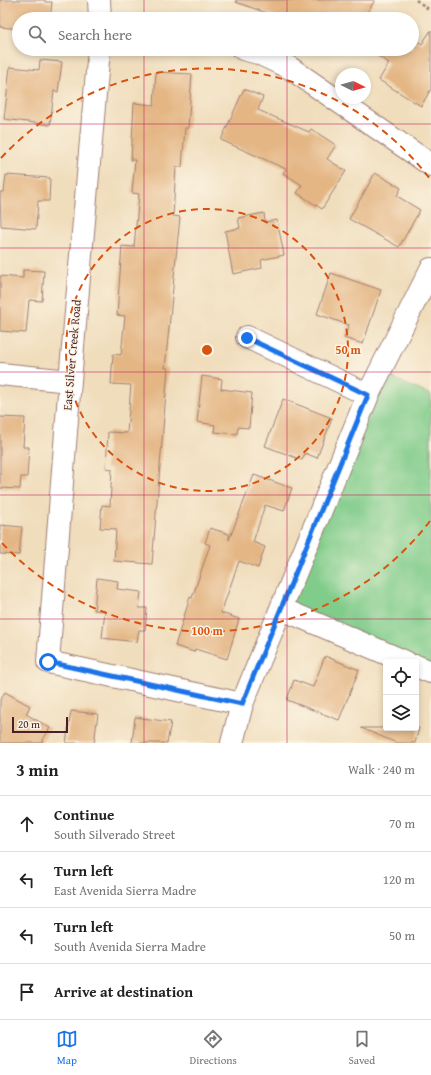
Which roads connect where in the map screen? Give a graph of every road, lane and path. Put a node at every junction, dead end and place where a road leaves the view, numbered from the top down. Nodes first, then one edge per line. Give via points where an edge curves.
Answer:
1 (99, 0) edge
2 (416, 0) edge
3 (431, 11) edge
4 (100, 12) edge
5 (98, 56) edge
6 (264, 56) edge
7 (431, 165) edge
8 (431, 268) edge
9 (247, 338) dead end
10 (0, 374) edge
11 (70, 380) junction
12 (368, 395) junction
13 (282, 609) junction
14 (399, 659) edge
15 (419, 667) edge
16 (431, 672) edge
17 (242, 704) junction
18 (232, 743) edge

1 - 4 street
2 - 3 path
5 - 11 street, East Silver Creek Road
6 - 7 street via 290,68
8 - 12 street
9 - 12 street
10 - 11 street
11 - 17 street, East Silver Creek Road via 48,662
12 - 13 street
13 - 14 street
13 - 17 street
15 - 16 street
17 - 18 street

